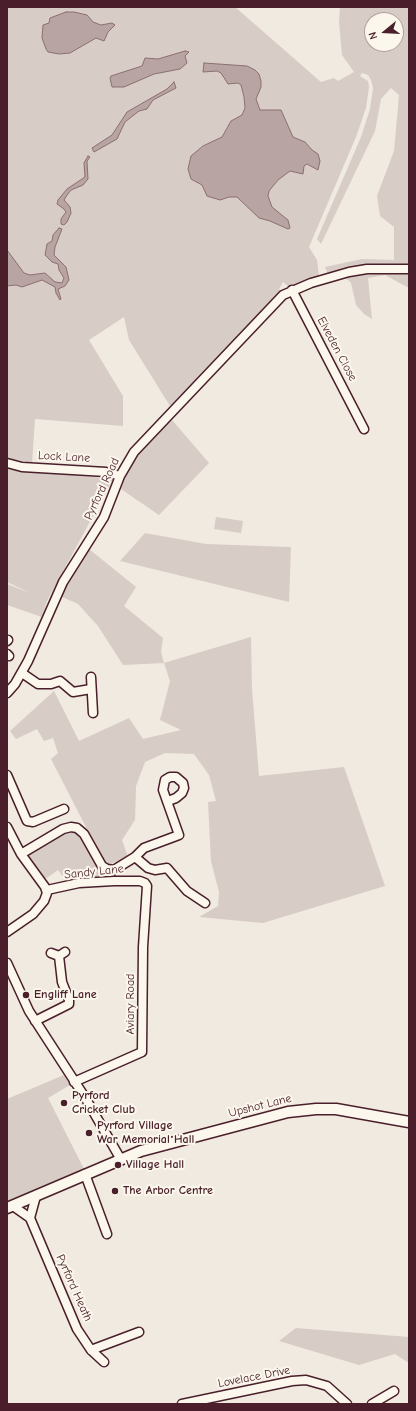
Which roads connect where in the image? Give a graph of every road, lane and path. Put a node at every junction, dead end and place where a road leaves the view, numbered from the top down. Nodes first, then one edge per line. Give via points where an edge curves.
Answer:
1 (409, 269) edge
2 (292, 290) junction
3 (364, 429) dead end
4 (7, 463) edge
5 (120, 476) junction
6 (22, 673) junction
7 (91, 677) dead end
8 (91, 689) junction
9 (7, 693) edge
10 (93, 713) dead end
11 (7, 776) edge
12 (168, 801) dead end
13 (64, 809) dead end
14 (7, 827) edge
15 (21, 854) junction
16 (136, 857) junction
17 (145, 883) joint
18 (45, 887) junction
19 (204, 903) dead end
20 (7, 932) edge
21 (58, 954) dead end
22 (7, 963) edge
23 (35, 1021) junction
24 (74, 1082) junction
25 (409, 1122) edge
26 (120, 1158) junction
27 (85, 1174) junction
28 (36, 1196) junction
29 (10, 1207) edge
30 (30, 1218) junction
31 (107, 1234) dead end
32 (139, 1332) dead end
33 (91, 1350) junction
34 (104, 1362) dead end
35 (394, 1391) dead end
36 (197, 1402) edge
37 (182, 1404) edge
38 (347, 1404) edge
39 (372, 1404) edge

1 - 2 street via 358,270
2 - 3 street, Elveden Close via 363,418
2 - 5 street, Pyrford Road via 279,299 134,452
4 - 5 street, Lock Lane via 22,467 106,472
5 - 6 street, Pyrford Road via 104,517 63,582
6 - 8 street via 38,684 60,681 73,692
6 - 9 street, Pyrford Road
7 - 8 street
8 - 10 street
11 - 13 street via 27,821 33,822
12 - 16 street via 179,834 144,848
14 - 15 street
15 - 16 street via 63,829 71,827 78,828 84,834 102,866 107,869 114,870
15 - 18 street
16 - 19 street via 148,868 167,868 187,891
17 - 18 street, Sandy Lane via 130,880
17 - 24 street, Aviary Road via 147,896 143,947 142,1052
18 - 20 street via 44,901 33,914
21 - 23 street via 62,982 69,1004
22 - 23 street
23 - 24 street
24 - 26 street
25 - 26 main road, Upshot Lane via 336,1109 302,1110 162,1144
26 - 27 main road, Upshot Lane
27 - 28 main road, Upshot Lane
27 - 31 street
28 - 29 main road, Upshot Lane
28 - 30 street
29 - 30 street
30 - 33 street, Pyrford Heath via 77,1328
32 - 33 street
33 - 34 street, Pyrford Heath
35 - 39 street
36 - 37 street, Lovelace Drive
36 - 38 street, Lovelace Drive via 306,1380 327,1386

